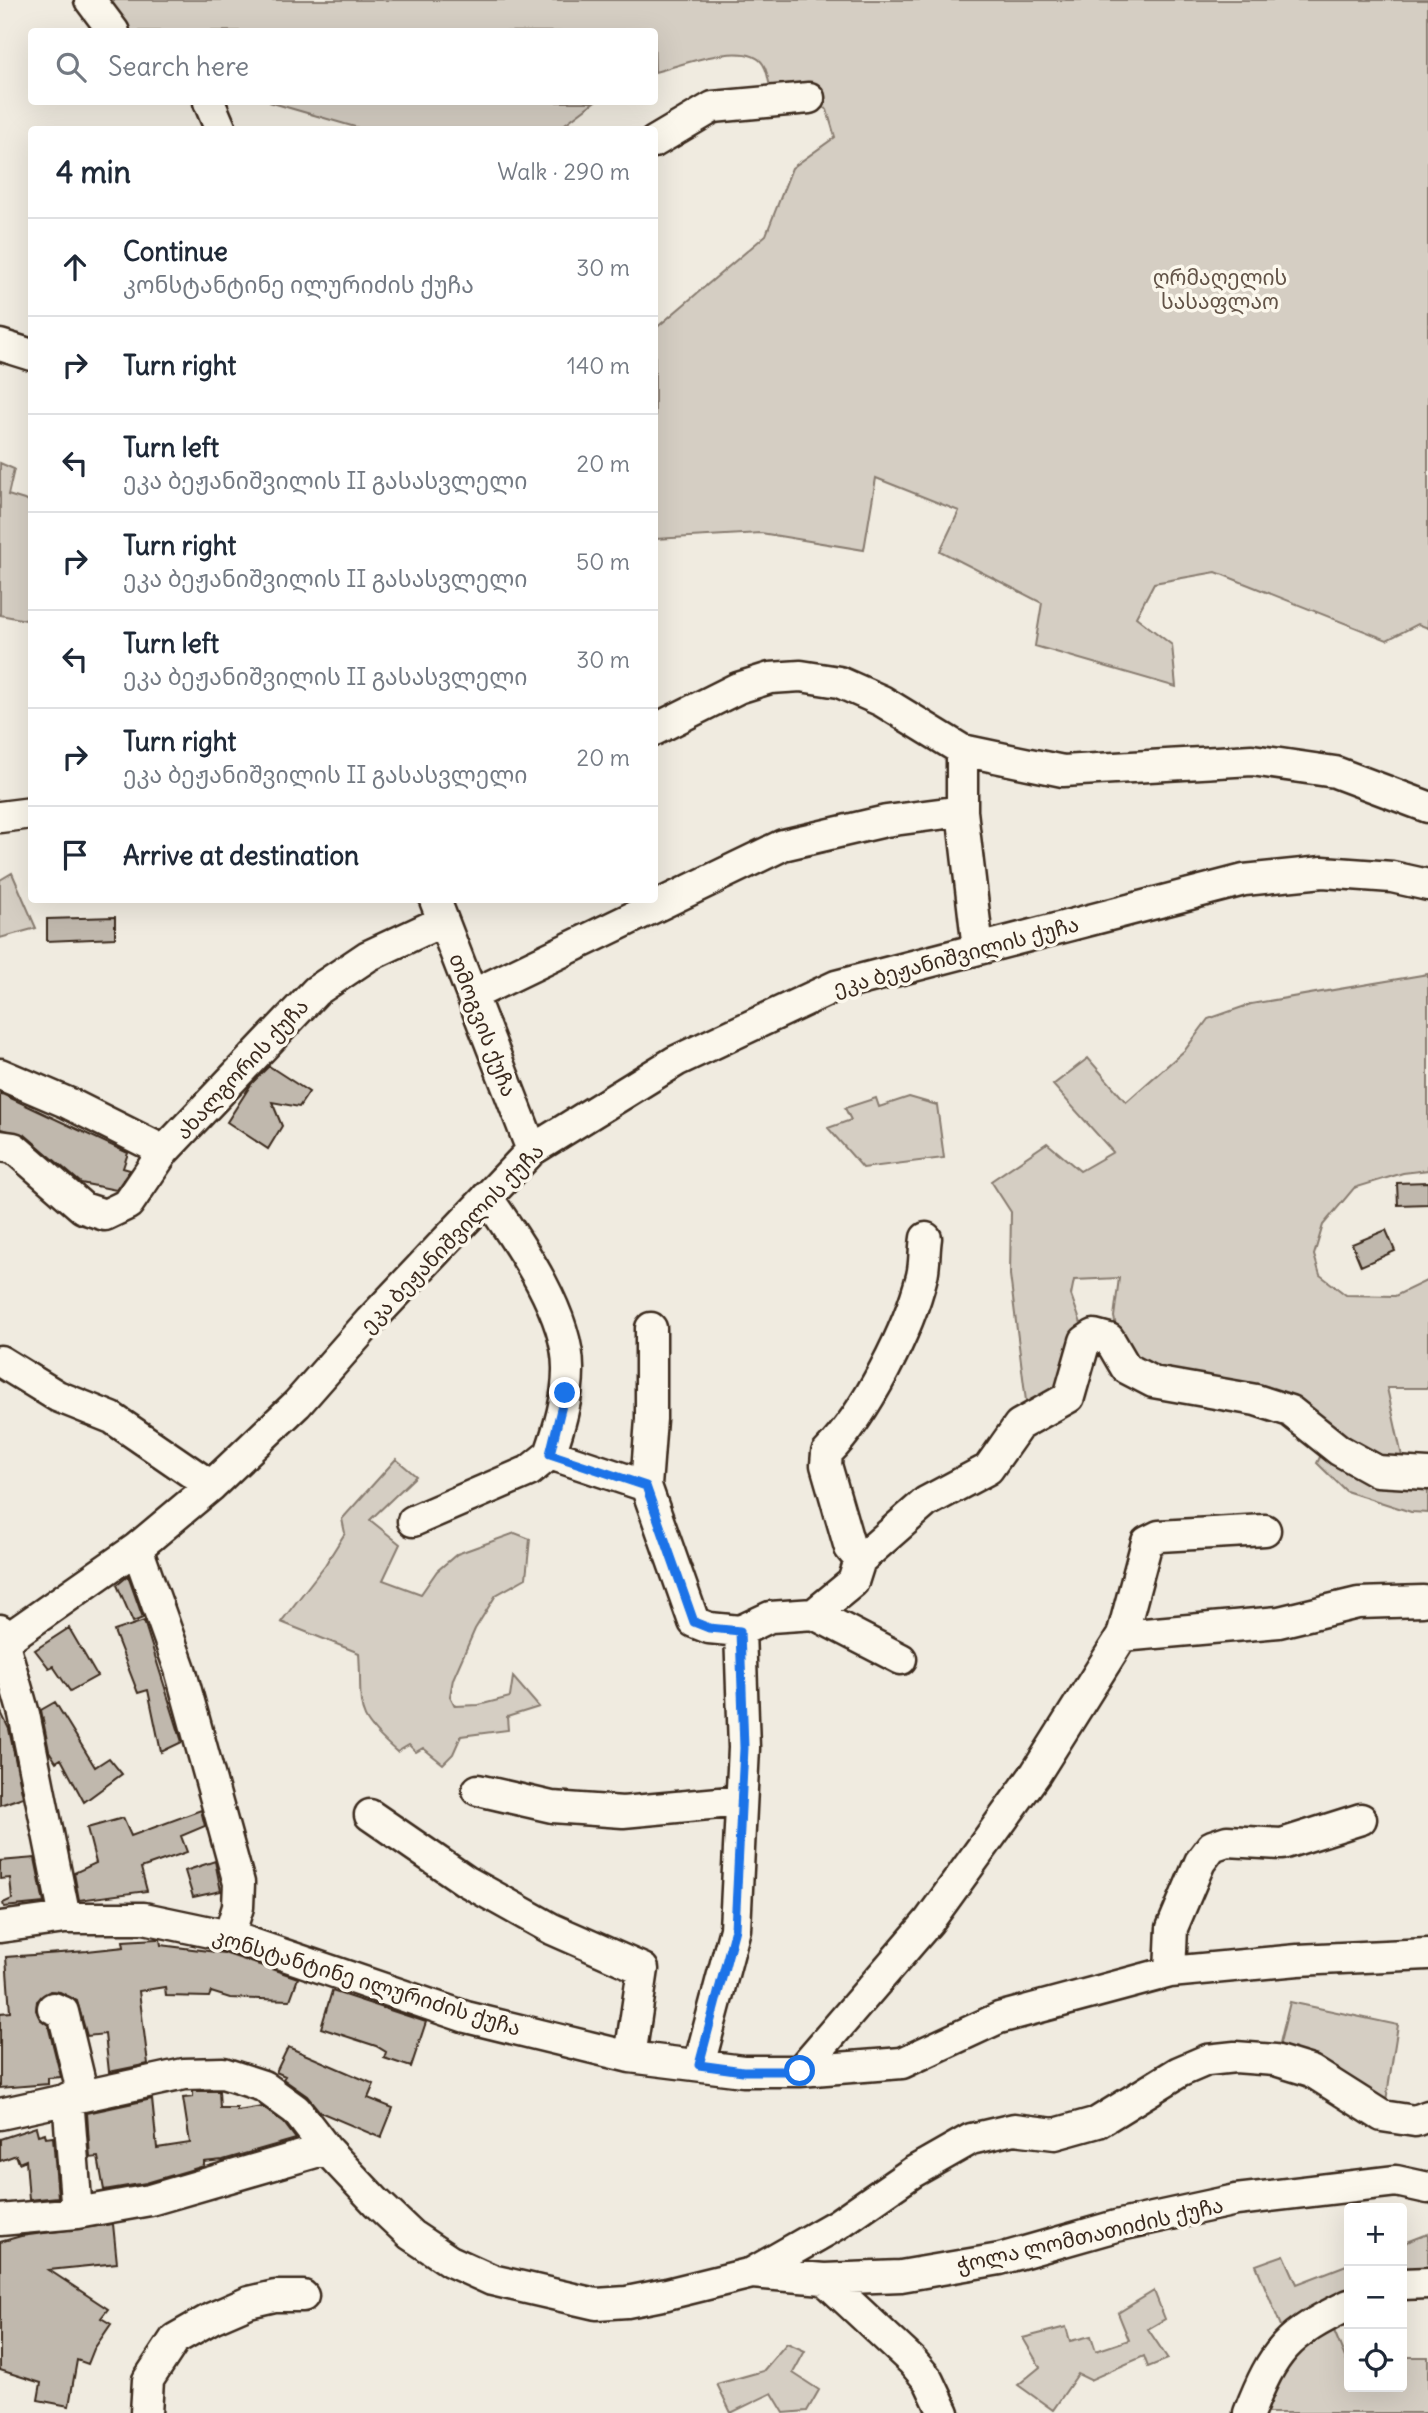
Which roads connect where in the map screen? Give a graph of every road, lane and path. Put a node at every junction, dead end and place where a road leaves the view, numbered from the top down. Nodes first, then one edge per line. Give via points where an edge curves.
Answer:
1 (90, 0) edge
2 (111, 28) edge
3 (808, 98) dead end
4 (210, 105) edge
5 (219, 126) edge
6 (658, 140) edge
7 (0, 345) edge
8 (28, 354) edge
9 (658, 728) edge
10 (962, 750) junction
11 (1428, 807) edge
12 (962, 811) junction
13 (28, 814) edge
14 (0, 817) edge
15 (1428, 885) edge
16 (439, 910) edge
17 (978, 949) junction
18 (472, 995) junction
19 (0, 1074) edge
20 (0, 1146) edge
21 (532, 1150) junction
22 (164, 1151) junction
23 (487, 1197) junction
24 (926, 1238) dead end
25 (651, 1328) dead end
26 (0, 1361) edge
27 (550, 1454) junction
28 (1428, 1474) edge
29 (211, 1486) junction
30 (646, 1486) junction
31 (413, 1521) dead end
32 (1265, 1530) dead end
33 (137, 1548) junction
34 (860, 1560) junction
35 (1423, 1601) dead end
36 (814, 1614) junction
37 (740, 1631) junction
38 (1122, 1636) junction
39 (1, 1638) edge
40 (901, 1659) dead end
41 (478, 1790) dead end
42 (741, 1801) junction
43 (370, 1815) dead end
44 (1361, 1819) dead end
45 (65, 1919) junction
46 (0, 1927) edge
47 (229, 1936) junction
48 (1428, 1954) edge
49 (1170, 1972) junction
50 (52, 2008) dead end
51 (630, 2057) junction
52 (699, 2065) junction
53 (800, 2071) junction
54 (75, 2097) junction
55 (0, 2114) edge
56 (1428, 2116) edge
57 (326, 2149) junction
58 (1428, 2188) edge
59 (77, 2213) junction
60 (0, 2220) edge
61 (752, 2273) junction
62 (824, 2279) junction
63 (1407, 2284) edge
64 (1428, 2284) edge
65 (303, 2296) dead end
66 (1344, 2307) edge
67 (146, 2413) edge
68 (944, 2413) edge
69 (1250, 2413) edge

1 - 2 street
3 - 6 street via 713,107
4 - 5 street
7 - 8 street
9 - 10 street via 738,688 769,678 801,676 839,682 882,701
10 - 11 street via 1063,771 1252,760 1335,772
10 - 12 street
12 - 17 street
12 - 18 street via 886,821 783,845
13 - 14 street
15 - 17 street, ეკა ბეჟანიშვილის ქუჩა via 1392,877 1323,872 1244,880
16 - 18 street, თმოგვის ქუჩა
16 - 22 street, ახალგორის ქუჩა via 316,991
17 - 21 street, ეკა ბეჟანიშვილის ქუჩა via 836,986 676,1061
18 - 21 street, თმოგვის ქუჩა
19 - 22 street, ახალგორის ქუჩა
20 - 22 street via 14,1147 83,1208 105,1215 128,1204
21 - 23 street, ეკა ბეჟანიშვილის ქუჩა
23 - 27 street via 519,1244 562,1331 568,1369 560,1425
23 - 29 street, ეკა ბეჟანიშვილის ქუჩა via 297,1404
24 - 34 street via 922,1275 905,1327 879,1378 827,1453 826,1465 850,1548
25 - 30 street
26 - 29 street via 57,1396 112,1418
27 - 30 street
27 - 31 street via 529,1471
28 - 34 street via 1377,1471 1339,1450 1290,1411 1256,1399 1153,1382 1126,1367 1109,1339 1094,1335 1085,1341 1069,1398 1019,1425 988,1469 926,1502
29 - 33 street, ეკა ბეჟანიშვილის ქუჩა
30 - 37 street via 694,1622
32 - 38 street via 1159,1536 1147,1542
33 - 39 street, ეკა ბეჟანიშვილის ქუჩა
33 - 47 street via 180,1668 239,1883
34 - 36 street via 853,1582
35 - 38 street via 1358,1603 1279,1622
36 - 37 street via 769,1617
36 - 40 street
37 - 42 street
38 - 53 street via 1036,1773 929,1921
39 - 45 street via 24,1714
41 - 42 street via 552,1807 623,1812
42 - 52 street via 735,1929
43 - 51 street via 466,1881 552,1929 643,1969
44 - 49 street via 1282,1843 1227,1841 1212,1846 1200,1862 1172,1928
45 - 46 street, კონსტანტინე ილურიძის ქუჩა
45 - 47 street, კონსტანტინე ილურიძის ქუჩა via 144,1919
47 - 51 street, კონსტანტინე ილურიძის ქუჩა via 466,2017
48 - 49 street, კონსტანტინე ილურიძის ქუჩა
49 - 53 street, კონსტანტინე ილურიძის ქუჩა via 999,2018 902,2063
50 - 54 street via 63,2012
51 - 52 street, კონსტანტინე ილურიძის ქუჩა
52 - 53 street, კონსტანტინე ილურიძის ქუჩა
54 - 55 street, ჭოლა ლომთათიძის ქუჩა
54 - 57 street, ჭოლა ლომთათიძის ქუჩა via 184,2074 223,2073 263,2086 296,2110
54 - 59 street
56 - 61 street, ჭოლა ლომთათიძის ქუჩა via 1415,2121 1382,2116 1311,2071 1275,2060 1207,2060 1098,2122 1055,2134 1014,2129 971,2139
57 - 59 street via 150,2200
57 - 61 street, ჭოლა ლომთათიძის ქუჩა via 411,2235 450,2261 492,2280 596,2304 667,2294
58 - 62 street, ჭოლა ლომთათიძის ქუჩა via 1396,2181 1236,2200 1116,2226 1000,2259 901,2276
59 - 60 street
61 - 62 street, ჭოლა ლომთათიძის ქუჩა
62 - 68 street via 912,2361 929,2381
63 - 64 street
65 - 67 street via 249,2301 175,2339 148,2380
66 - 69 street via 1289,2339 1272,2359

